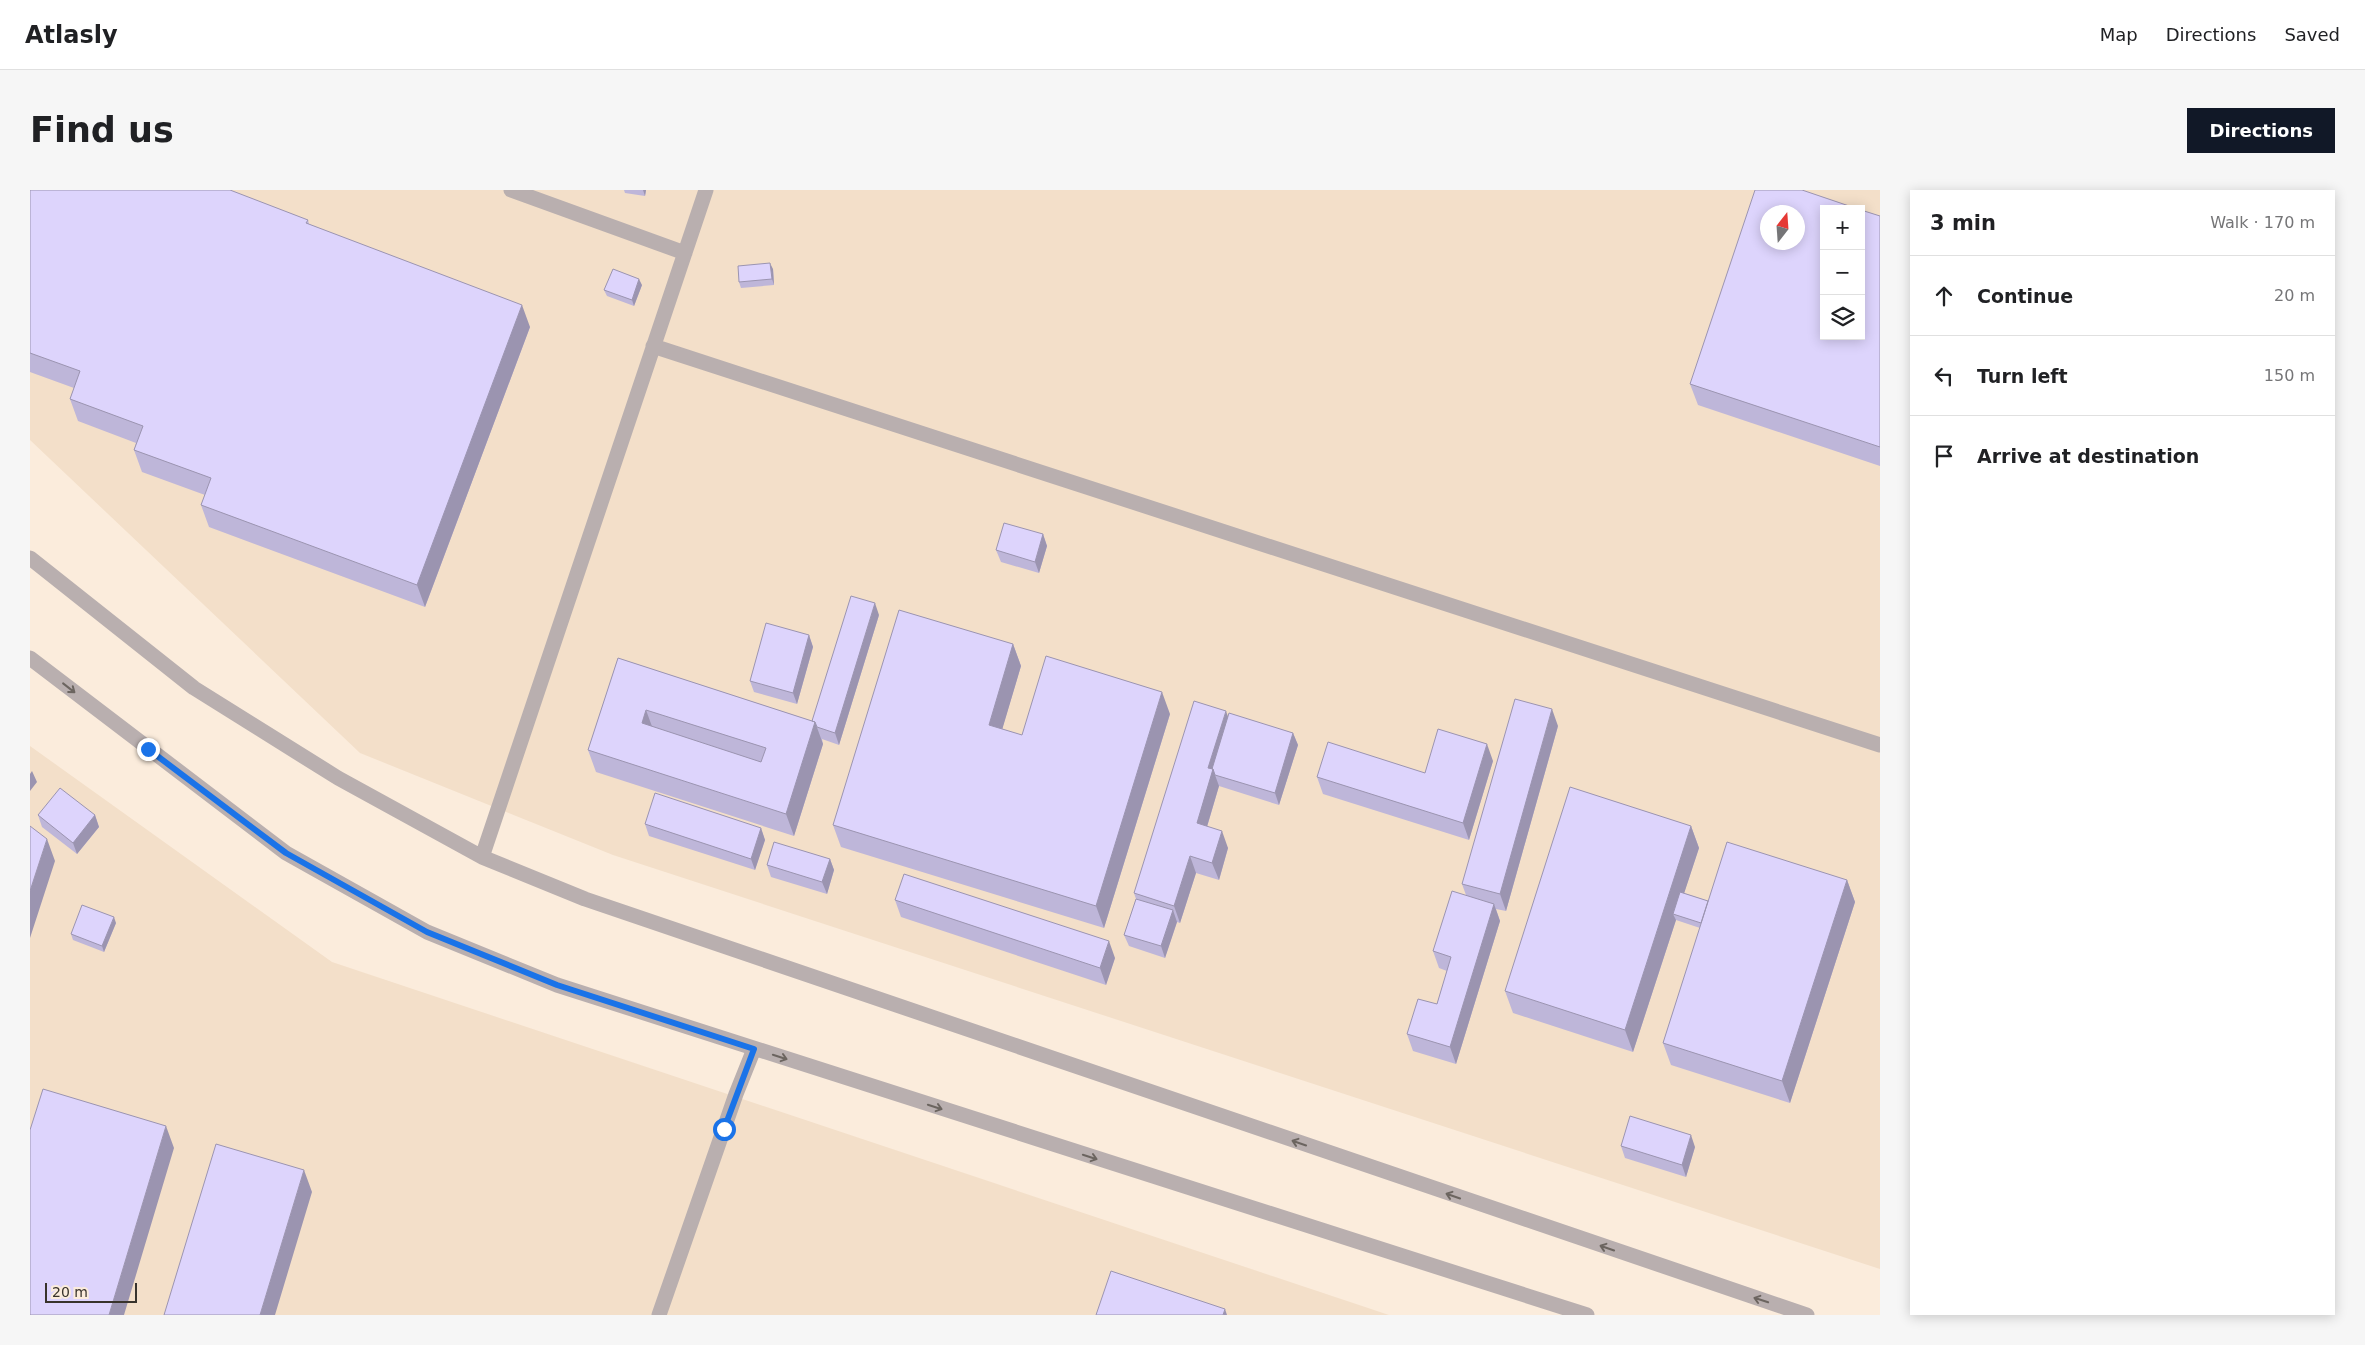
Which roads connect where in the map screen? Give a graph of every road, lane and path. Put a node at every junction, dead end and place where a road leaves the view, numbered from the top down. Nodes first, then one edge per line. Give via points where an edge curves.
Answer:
1 (512, 190) edge
2 (706, 190) edge
3 (685, 252) junction
4 (653, 346) junction
5 (30, 558) edge
6 (30, 658) edge
7 (1880, 745) edge
8 (482, 857) junction
9 (754, 1049) junction
10 (658, 1315) edge
11 (1587, 1315) edge
12 (1807, 1315) edge

1 - 3 street
2 - 3 street
3 - 4 street
4 - 7 street
4 - 8 street
5 - 8 street via 194,688 338,778
6 -> 9 street via 286,853 427,932 557,985
12 -> 8 street via 594,903
9 - 10 street
9 -> 11 street

